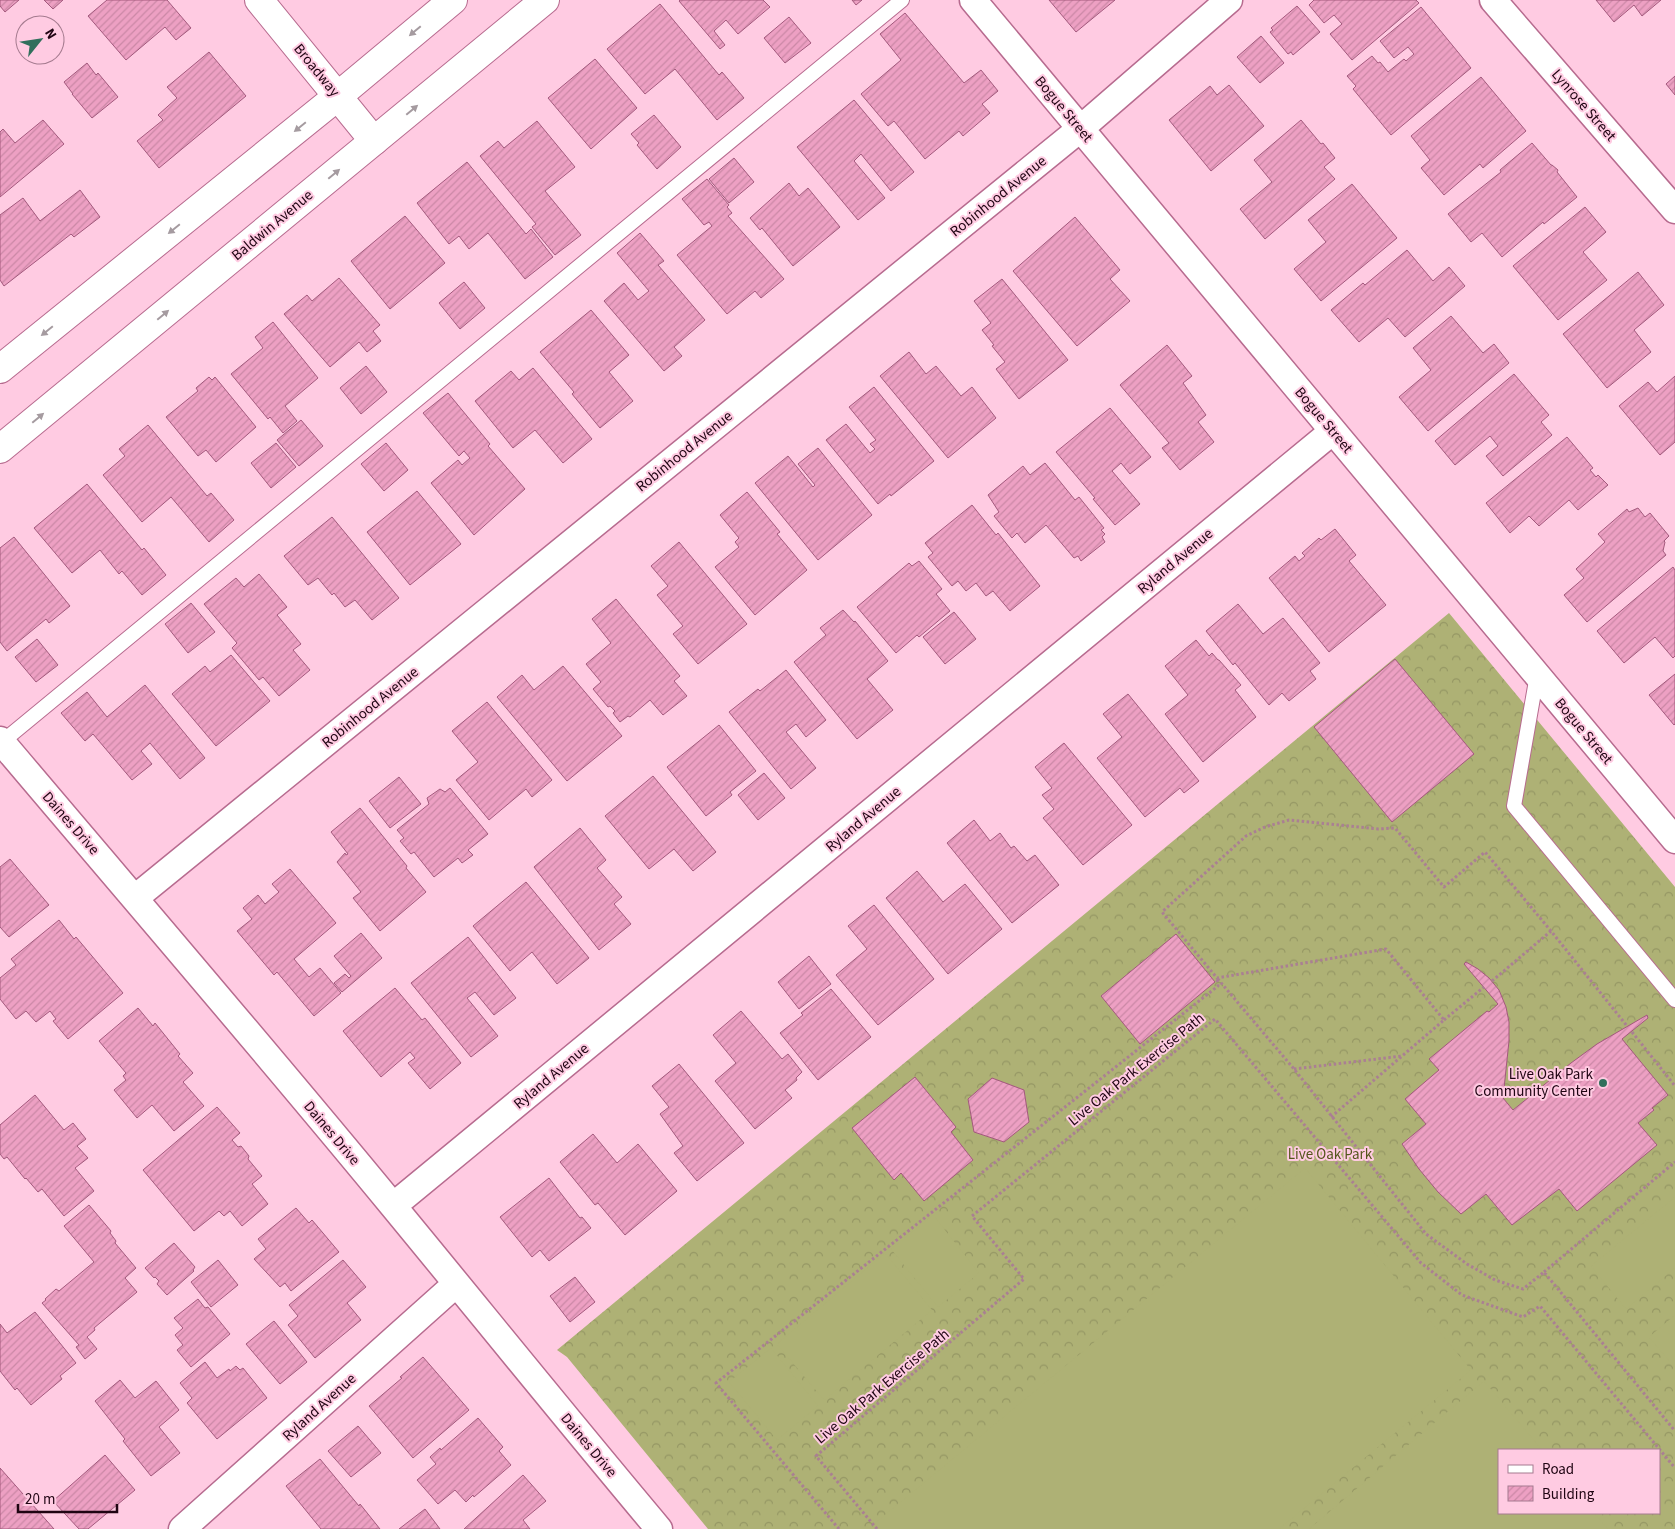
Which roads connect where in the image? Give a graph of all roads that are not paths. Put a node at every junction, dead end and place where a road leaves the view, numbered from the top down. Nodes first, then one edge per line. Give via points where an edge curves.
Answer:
1 (259, 0) edge
2 (453, 0) edge
3 (545, 0) edge
4 (902, 0) edge
5 (973, 0) edge
6 (1229, 0) edge
7 (1493, 0) edge
8 (338, 96) junction
9 (1080, 129) junction
10 (374, 141) junction
11 (1675, 210) edge
12 (0, 369) edge
13 (1333, 431) junction
14 (0, 450) edge
15 (1537, 675) junction
16 (1, 741) edge
17 (1675, 840) edge
18 (135, 898) junction
19 (1675, 1000) edge
20 (393, 1206) junction
21 (456, 1284) junction
22 (182, 1529) edge
23 (659, 1529) edge

1 - 8 main road, Broadway
2 -> 8 main road
10 -> 3 main road, Baldwin Avenue
4 - 16 lane
5 - 9 street, Bogue Street
6 - 9 street, Robinhood Avenue
7 - 11 street, Lynrose Street
8 - 10 main road, Broadway
8 -> 12 main road
9 - 13 street, Bogue Street
9 - 18 street, Robinhood Avenue
14 -> 10 main road, Baldwin Avenue
13 - 15 street, Bogue Street
13 - 20 street, Ryland Avenue
15 - 17 street, Bogue Street
15 - 19 lane via 1514,806
16 - 18 street, Daines Drive
18 - 20 street, Daines Drive
20 - 21 street, Daines Drive
21 - 22 street, Ryland Avenue
21 - 23 street, Daines Drive

